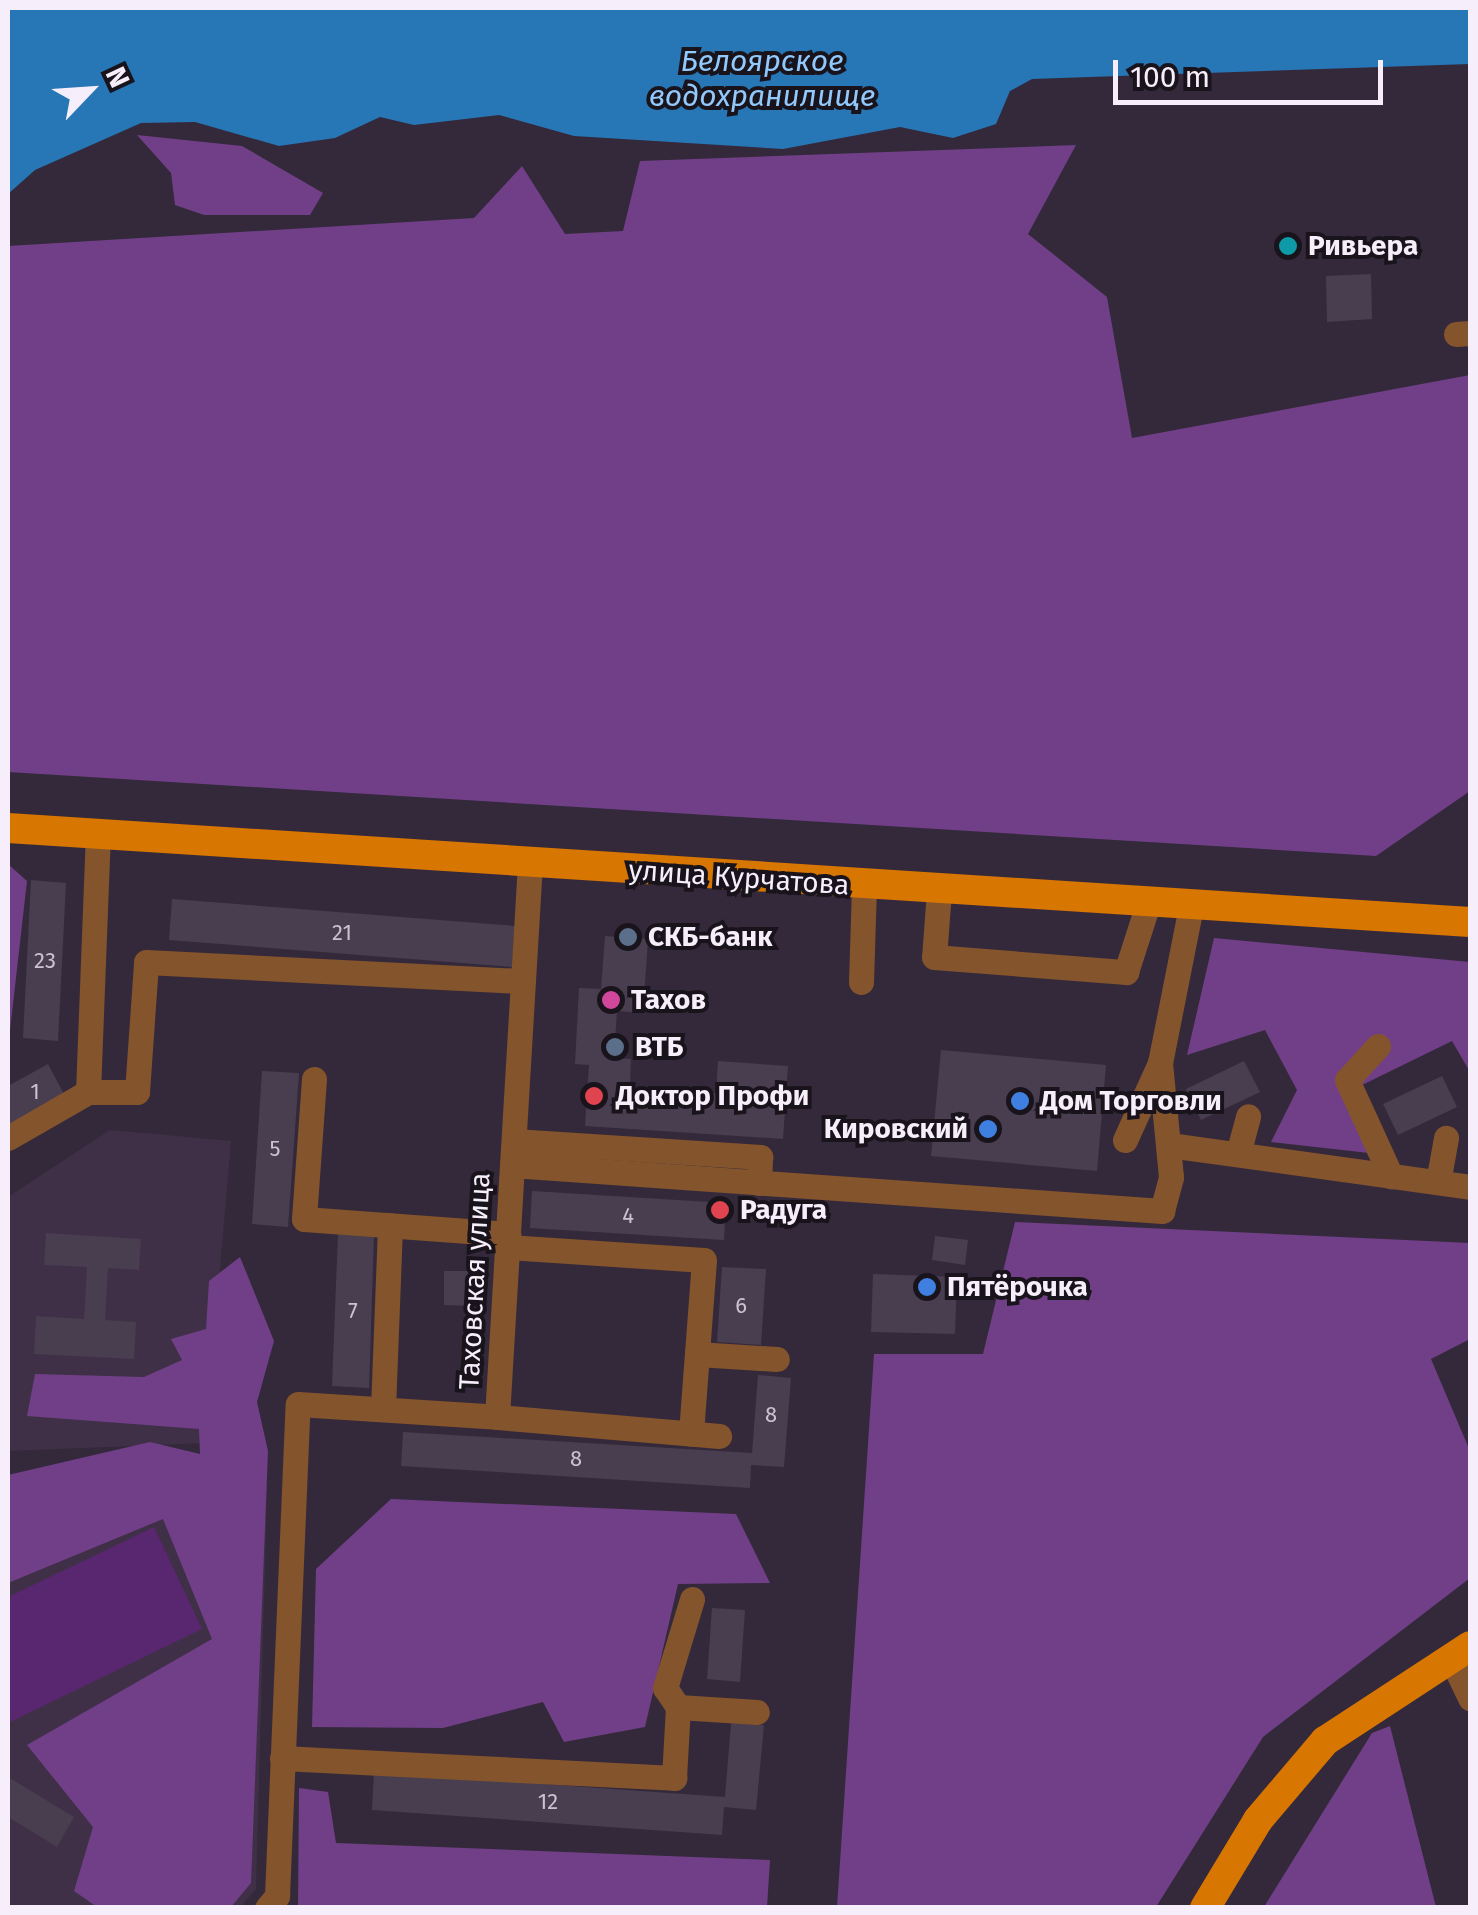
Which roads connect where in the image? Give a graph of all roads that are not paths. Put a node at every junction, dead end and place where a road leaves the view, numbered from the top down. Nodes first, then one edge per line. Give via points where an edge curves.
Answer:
1 (8, 828) edge
2 (98, 837) junction
3 (530, 863) junction
4 (864, 888) junction
5 (938, 891) junction
6 (1148, 904) junction
7 (1191, 906) junction
8 (1470, 922) edge
9 (523, 980) junction
10 (860, 982) dead end
11 (1378, 1046) dead end
12 (1160, 1062) junction
13 (314, 1079) dead end
14 (88, 1092) junction
15 (1248, 1116) dead end
16 (8, 1138) edge
17 (1446, 1138) dead end
18 (1126, 1140) dead end
19 (1170, 1145) junction
20 (513, 1152) junction
21 (1238, 1154) junction
22 (1391, 1176) junction
23 (1438, 1182) junction
24 (1470, 1187) edge
25 (390, 1226) junction
26 (508, 1240) junction
27 (697, 1354) junction
28 (777, 1359) dead end
29 (382, 1409) junction
30 (497, 1417) junction
31 (691, 1434) junction
32 (719, 1436) dead end
33 (692, 1599) dead end
34 (1460, 1651) edge
35 (1470, 1699) edge
36 (678, 1707) junction
37 (756, 1712) dead end
38 (282, 1758) junction
39 (267, 1908) edge
40 (1205, 1908) edge

1 - 2 main road, улица Курчатова
2 - 3 main road, улица Курчатова
2 - 14 street
3 - 4 main road, улица Курчатова
3 - 9 street, Таховская улица
4 - 5 main road, улица Курчатова
4 - 10 street
5 - 6 main road, улица Курчатова
5 - 6 street via 934,958 1126,972
6 - 7 main road, улица Курчатова
7 - 8 main road, улица Курчатова
7 - 12 street
9 - 14 street via 146,962 138,1092
9 - 20 street, Таховская улица
11 - 22 street via 1347,1080
12 - 18 street
12 - 19 street
13 - 25 street via 304,1220
14 - 16 street
15 - 21 street
17 - 23 street
19 - 20 street via 1162,1211 759,1183 760,1157
19 - 21 street
20 - 26 street, Таховская улица
21 - 22 street
22 - 23 street
23 - 24 street
25 - 26 street
25 - 29 street
26 - 27 street via 704,1260
26 - 30 street, Таховская улица
27 - 28 street
27 - 31 street
29 - 30 street, Таховская улица
29 - 38 street, Таховская улица via 298,1404
30 - 31 street
31 - 32 street
33 - 36 street via 665,1688
34 - 35 street
34 - 40 main road via 1368,1706 1304,1762
36 - 37 street
36 - 38 street via 674,1778
38 - 39 street, Таховская улица via 277,1896

